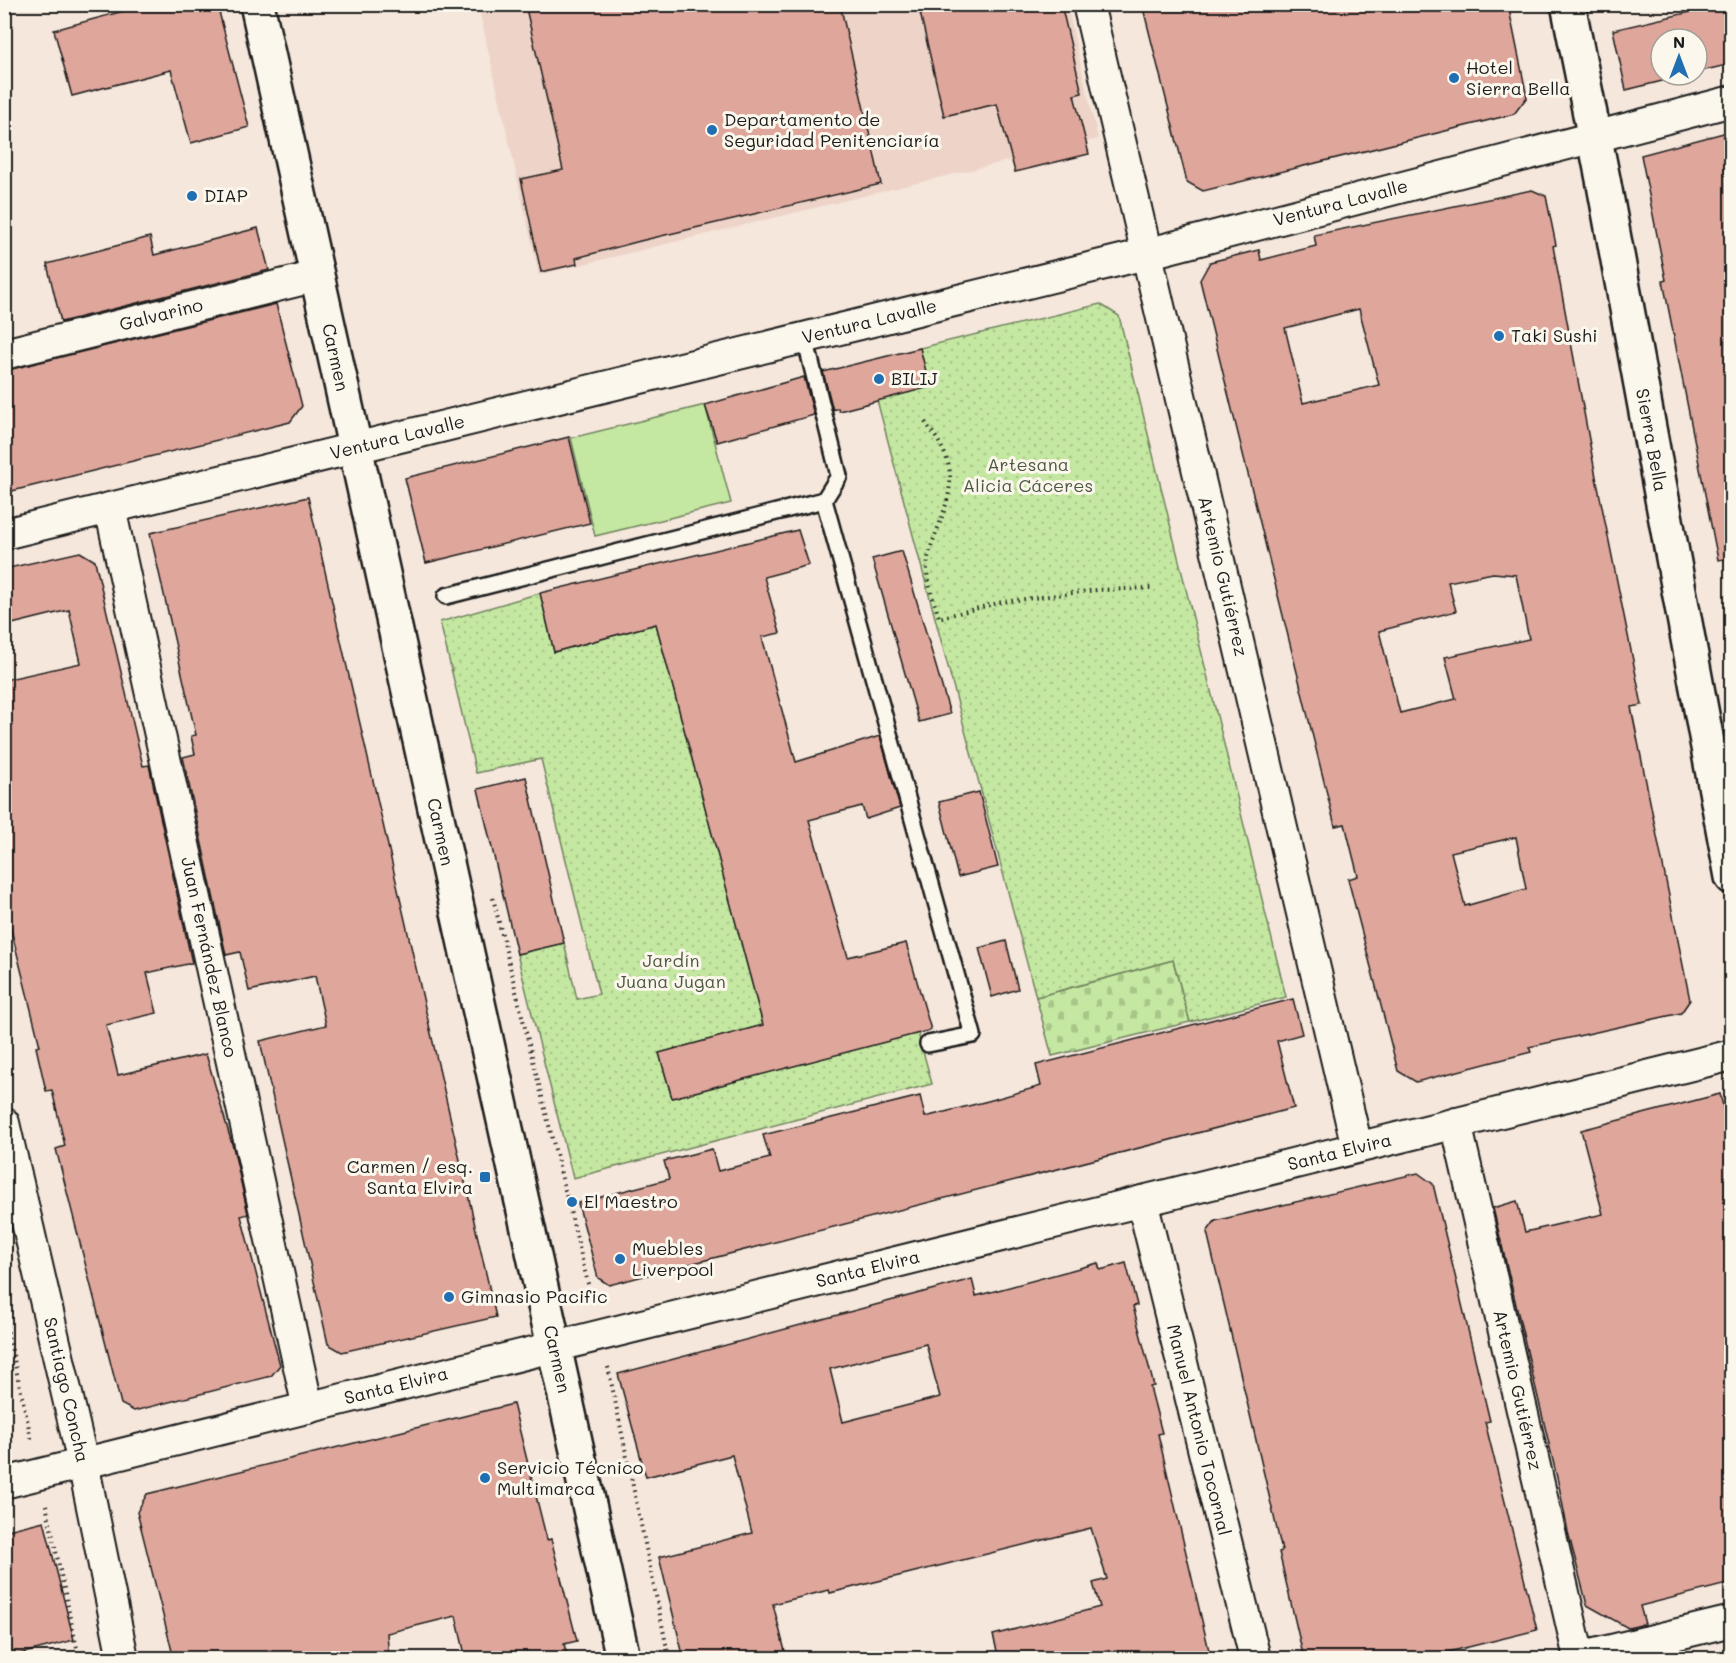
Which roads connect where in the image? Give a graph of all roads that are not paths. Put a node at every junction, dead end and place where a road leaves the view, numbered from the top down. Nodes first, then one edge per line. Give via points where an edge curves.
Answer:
1 (257, 4) edge
2 (1088, 4) edge
3 (1568, 4) edge
4 (1731, 101) edge
5 (1595, 136) junction
6 (1146, 254) junction
7 (316, 276) junction
8 (805, 338) junction
9 (4, 354) edge
10 (355, 447) junction
11 (824, 500) junction
12 (110, 508) junction
13 (4, 534) edge
14 (446, 596) dead end
15 (1731, 878) edge
16 (928, 1044) dead end
17 (1731, 1055) edge
18 (4, 1123) edge
19 (1456, 1123) junction
20 (1357, 1148) junction
21 (1142, 1201) junction
22 (554, 1346) junction
23 (308, 1408) junction
24 (82, 1463) junction
25 (4, 1483) edge
26 (1731, 1621) edge
27 (1578, 1658) edge
28 (123, 1659) edge
29 (622, 1659) edge
30 (1255, 1659) edge

1 - 7 main road, Carmen
2 - 6 street, Artemio Gutiérrez
3 - 5 main road, Sierra Bella
4 - 5 street, Ventura Lavalle
5 - 6 street, Ventura Lavalle
5 - 15 main road, Sierra Bella
6 - 8 street, Ventura Lavalle
6 - 20 street, Artemio Gutiérrez
7 - 9 street, Galvarino
7 - 10 main road, Carmen
8 - 10 street, Ventura Lavalle
8 - 11 lane via 839,476
10 - 12 street, Ventura Lavalle
10 - 22 main road, Carmen
11 - 14 lane
11 - 16 lane via 973,1035
12 - 13 street, Ventura Lavalle
12 - 23 street, Juan Fernández Blanco
17 - 19 street, Santa Elvira
18 - 24 street, Santiago Concha
19 - 20 street, Santa Elvira
19 - 27 street, Artemio Gutiérrez
20 - 21 street, Santa Elvira
21 - 22 street, Santa Elvira
21 - 30 street, Manuel Antonio Tocornal
22 - 23 street, Santa Elvira
22 - 29 main road, Carmen
23 - 24 street, Santa Elvira
24 - 25 street, Santa Elvira
24 - 28 street, Santiago Concha
26 - 27 street

